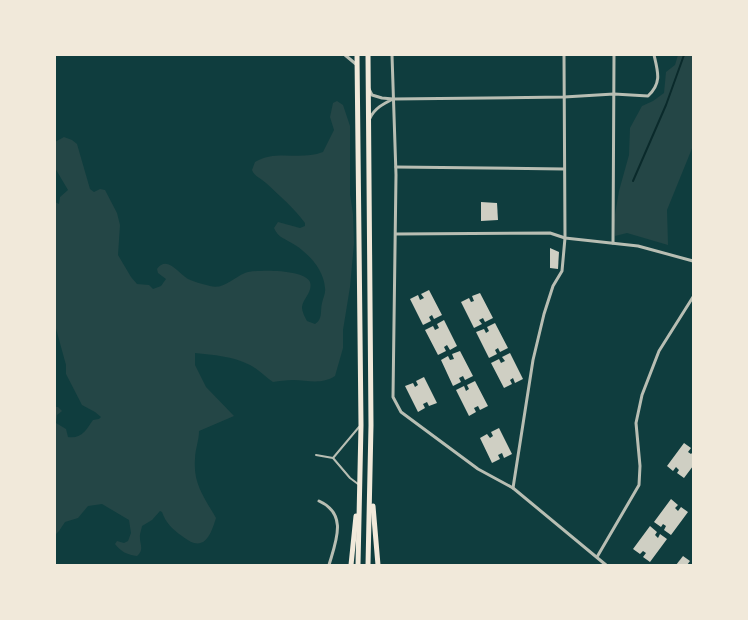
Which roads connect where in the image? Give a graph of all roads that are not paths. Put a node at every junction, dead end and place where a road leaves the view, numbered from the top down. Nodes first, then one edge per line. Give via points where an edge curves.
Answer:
1 (345, 55) edge
2 (357, 55) edge
3 (368, 55) edge
4 (392, 55) edge
5 (564, 55) edge
6 (614, 55) edge
7 (654, 55) edge
8 (357, 65) junction
9 (368, 88) junction
10 (614, 94) junction
11 (564, 97) junction
12 (393, 99) junction
13 (368, 121) junction
14 (396, 167) junction
15 (564, 168) junction
16 (396, 234) junction
17 (565, 238) junction
18 (613, 243) junction
19 (693, 261) edge
20 (693, 297) edge
21 (361, 425) junction
22 (316, 455) dead end
23 (332, 458) junction
24 (371, 484) junction
25 (360, 485) junction
26 (512, 488) junction
27 (359, 493) junction
28 (319, 501) dead end
29 (597, 558) junction
30 (329, 565) edge
31 (351, 565) edge
32 (358, 565) edge
33 (368, 565) edge
34 (378, 565) edge
35 (606, 565) edge

1 - 8 street
2 - 8 main road
3 - 9 main road
4 - 12 street
5 - 11 street
6 - 10 street
7 - 10 street via 658,80 648,96
8 - 21 main road
9 - 12 street via 372,95
9 - 13 main road
10 - 11 street
10 - 18 street
11 - 12 street
11 - 15 street
12 - 13 street via 374,111
12 - 14 street
13 - 24 main road
14 - 15 street
14 - 16 street
15 - 17 street
16 - 17 street via 550,233
16 - 26 street via 393,397 401,412 478,469
17 - 18 street
17 - 26 street via 562,271 553,286 533,360
18 - 19 street via 638,246
20 - 29 street via 659,351 642,395 636,423 640,466 638,485
21 - 23 lane
21 - 25 main road
22 - 23 lane
23 - 25 lane
24 - 33 main road
24 - 34 main road
25 - 27 main road
26 - 29 street
27 - 31 main road
27 - 32 main road
28 - 30 street via 335,514 338,531
29 - 35 street

